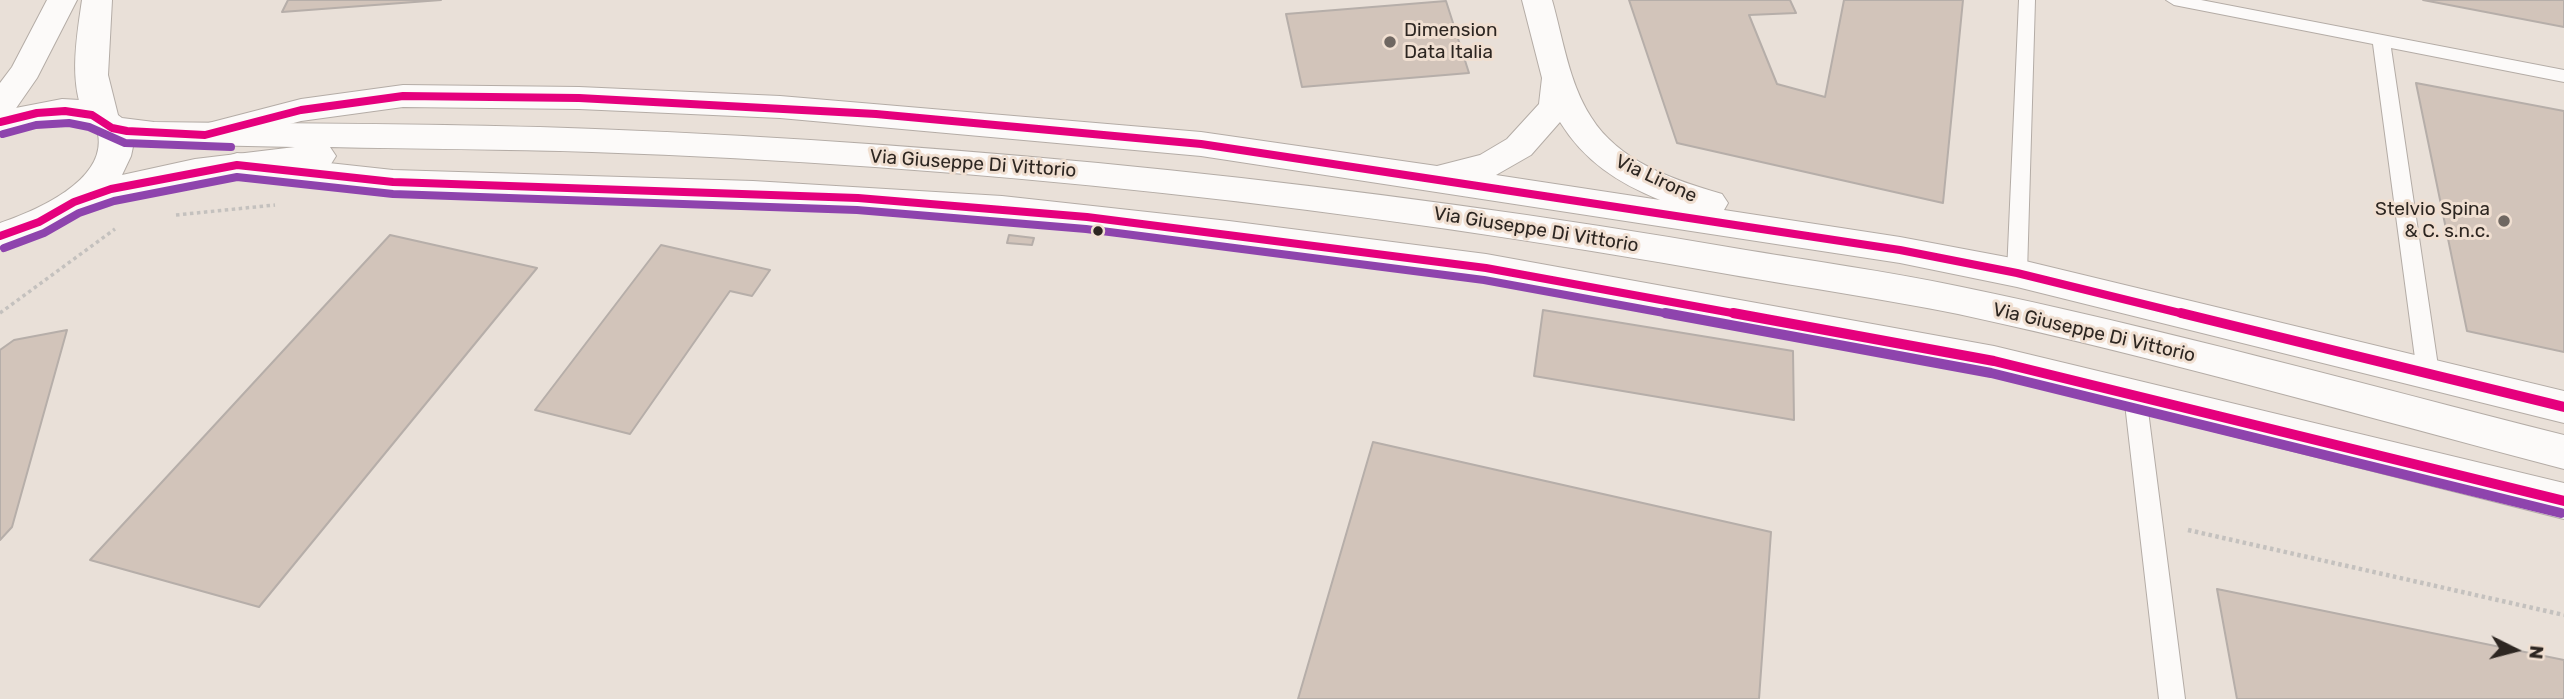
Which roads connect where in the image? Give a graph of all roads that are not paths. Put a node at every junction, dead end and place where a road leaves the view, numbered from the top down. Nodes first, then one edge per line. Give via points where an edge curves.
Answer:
1 (62, 0) edge
2 (97, 0) edge
3 (1537, 0) edge
4 (2027, 0) edge
5 (2174, 0) edge
6 (2381, 41) junction
7 (1558, 76) junction
8 (2564, 76) edge
9 (0, 106) edge
10 (0, 122) edge
11 (107, 124) junction
12 (205, 135) junction
13 (489, 138) junction
14 (237, 165) junction
15 (1434, 178) junction
16 (74, 202) junction
17 (6, 236) edge
18 (1837, 240) junction
19 (2017, 273) junction
20 (2428, 373) junction
21 (2135, 395) junction
22 (2564, 407) edge
23 (2564, 452) edge
24 (2564, 500) edge
25 (2172, 699) edge

1 - 9 street via 26,71
2 - 11 street via 91,72 93,92
3 - 7 street, Via Lirone
4 - 19 lane
5 - 6 lane
6 - 8 lane
6 - 20 lane
7 - 15 street, Via Lirone via 1555,105 1520,147 1491,164
7 - 18 street, Via Lirone via 1575,119 1614,163 1680,195
10 - 11 street, Via Giuseppe Di Vittorio via 54,111 82,112
11 - 12 street, Via Giuseppe Di Vittorio via 154,133
11 - 16 street, Via Giuseppe Di Vittorio via 117,141 111,165
12 - 13 street, Via Giuseppe Di Vittorio
12 - 15 street, Via Giuseppe Di Vittorio via 301,110 403,96 579,98 968,122 1201,145
13 - 14 street, Via Giuseppe Di Vittorio
13 - 23 street, Via Giuseppe Di Vittorio via 803,151 1094,174 1573,234 2008,312
14 - 16 street, Via Giuseppe Di Vittorio via 122,187
14 - 21 street, Via Giuseppe Di Vittorio via 393,182 858,198 1216,232 1486,268 1623,292 1994,361
15 - 18 street, Via Giuseppe Di Vittorio
16 - 17 street, Via Giuseppe Di Vittorio
18 - 19 street, Via Giuseppe Di Vittorio
19 - 20 street, Via Giuseppe Di Vittorio
20 - 22 street, Via Giuseppe Di Vittorio
21 - 24 street, Via Giuseppe Di Vittorio
21 - 25 lane

